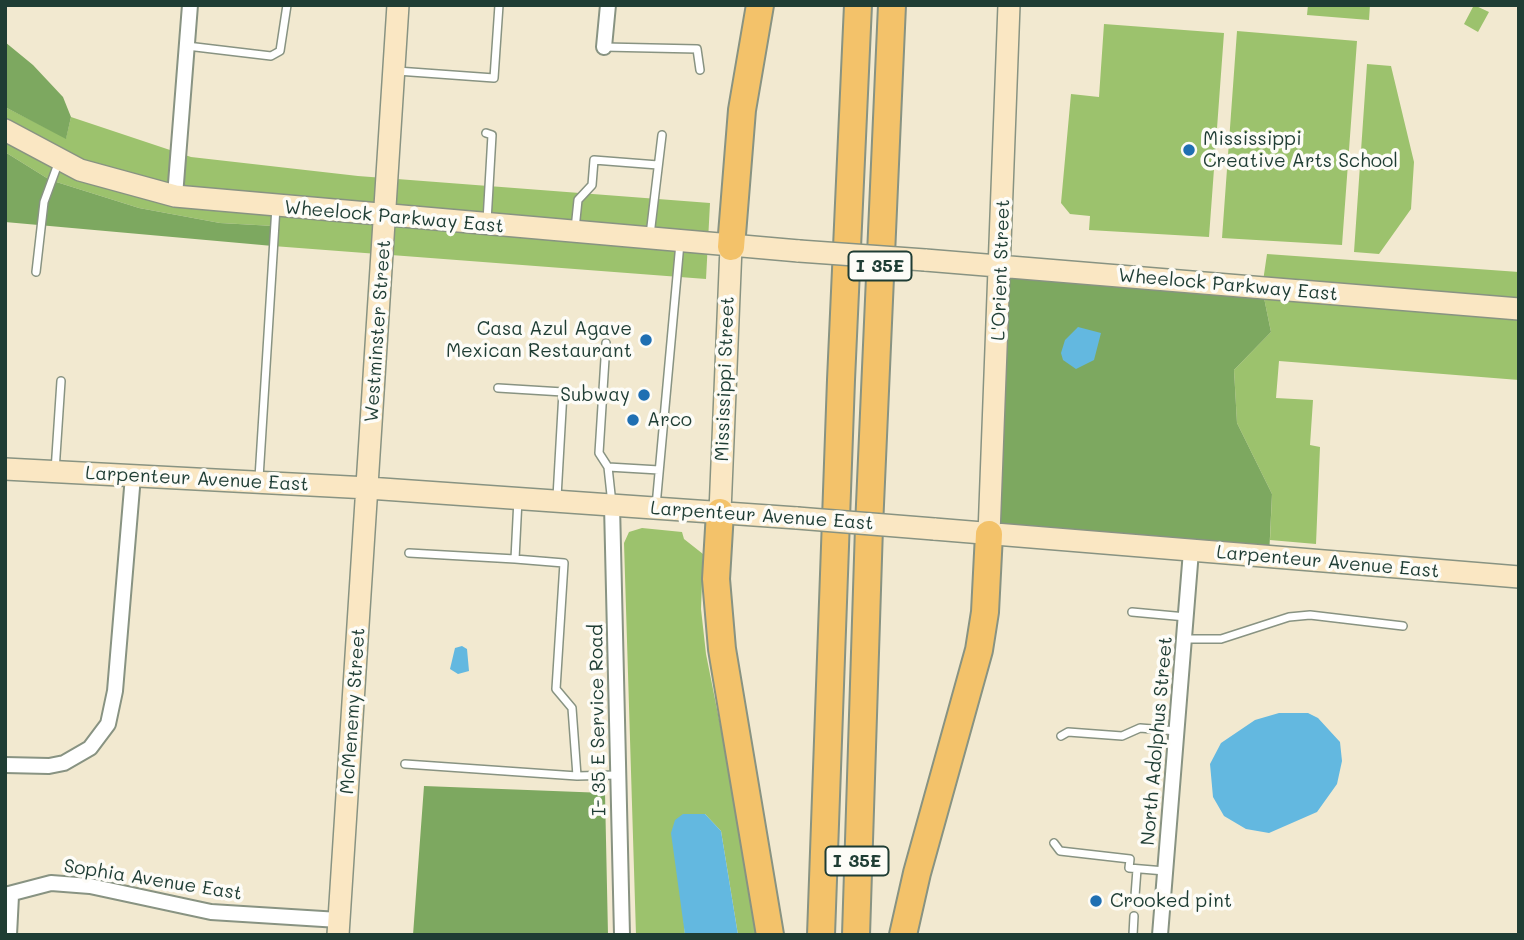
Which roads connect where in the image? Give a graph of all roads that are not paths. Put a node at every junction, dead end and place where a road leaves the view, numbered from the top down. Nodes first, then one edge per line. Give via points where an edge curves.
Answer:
1 (190, 5) edge
2 (287, 5) edge
3 (398, 5) edge
4 (499, 5) edge
5 (608, 5) edge
6 (760, 5) edge
7 (858, 5) edge
8 (892, 5) edge
9 (1009, 5) edge
10 (186, 46) junction
11 (604, 47) joint
12 (700, 70) dead end
13 (393, 71) junction
14 (5, 130) edge
15 (486, 132) dead end
16 (662, 135) dead end
17 (59, 161) junction
18 (658, 165) junction
19 (175, 196) junction
20 (276, 206) junction
21 (385, 216) junction
22 (487, 225) junction
23 (575, 233) junction
24 (650, 239) junction
25 (680, 242) junction
26 (731, 247) junction
27 (1001, 267) junction
28 (36, 272) dead end
29 (1519, 309) edge
30 (606, 343) dead end
31 (61, 381) dead end
32 (498, 388) dead end
33 (608, 467) junction
34 (5, 469) edge
35 (659, 470) junction
36 (55, 471) junction
37 (133, 476) junction
38 (258, 482) junction
39 (368, 488) junction
40 (518, 499) junction
41 (556, 501) junction
42 (612, 505) junction
43 (656, 508) junction
44 (720, 512) junction
45 (989, 534) junction
46 (1191, 551) junction
47 (409, 553) dead end
48 (515, 559) junction
49 (1519, 577) edge
50 (1132, 612) dead end
51 (1186, 617) junction
52 (1404, 626) dead end
53 (1185, 639) junction
54 (1178, 731) junction
55 (1061, 736) dead end
56 (405, 764) dead end
57 (5, 765) edge
58 (617, 775) junction
59 (577, 776) junction
60 (1054, 843) dead end
61 (1137, 869) junction
62 (1165, 871) junction
63 (8, 896) edge
64 (1135, 896) dead end
65 (1134, 916) dead end
66 (338, 927) edge
67 (9, 935) edge
68 (622, 935) edge
69 (770, 935) edge
70 (821, 935) edge
71 (856, 935) edge
72 (903, 935) edge
73 (1133, 935) edge
74 (1160, 935) edge

1 - 10 street
2 - 10 lane via 280,51 271,55
3 - 13 street, Westminster Street
4 - 13 lane via 495,78
5 - 11 street
6 - 26 highway via 742,110
7 - 70 highway, I 35E
8 - 71 highway, I 35E
9 - 27 street, L'Orient Street
10 - 19 street
11 - 12 lane via 697,48
13 - 21 street, Westminster Street
14 - 17 street, Wheelock Parkway East
15 - 22 lane via 492,135
16 - 18 lane
17 - 19 street, Wheelock Parkway East via 98,177
17 - 28 lane via 44,202
18 - 23 lane via 594,160 592,185 578,200
18 - 24 lane
19 - 20 street, Wheelock Parkway East
20 - 21 street, Wheelock Parkway East
20 - 38 lane
21 - 22 street, Wheelock Parkway East
21 - 39 street, Westminster Street
22 - 23 street, Wheelock Parkway East
23 - 24 street, Wheelock Parkway East
24 - 25 street, Wheelock Parkway East
25 - 26 street, Wheelock Parkway East
25 - 35 lane
26 - 27 street, Wheelock Parkway East, bridge
26 - 44 street, Mississippi Street
27 - 29 street, Wheelock Parkway East
27 - 45 street, L'Orient Street
30 - 33 lane via 599,453
31 - 36 lane
32 - 41 lane via 563,392
33 - 35 lane
33 - 42 lane
34 - 36 street, Larpenteur Avenue East
35 - 43 lane
36 - 37 street, Larpenteur Avenue East
37 - 38 street, Larpenteur Avenue East
37 - 57 street via 115,691 108,724 90,748 64,763
38 - 39 street, Larpenteur Avenue East
39 - 40 street, Larpenteur Avenue East
39 - 66 street, McMenemy Street
40 - 41 street, Larpenteur Avenue East
40 - 48 lane
41 - 42 street, Larpenteur Avenue East
42 - 43 street, Larpenteur Avenue East
42 - 58 street, I- 35 E Service Road
43 - 44 street, Larpenteur Avenue East
44 - 45 street, Larpenteur Avenue East, bridge
44 - 69 highway via 716,579 722,649
45 - 46 street, Larpenteur Avenue East
45 - 72 highway via 979,650
46 - 49 street, Larpenteur Avenue East
46 - 51 street, North Adolphus Street
47 - 48 lane
48 - 59 lane via 564,563 556,689 572,708
50 - 51 lane
51 - 53 street, North Adolphus Street
52 - 53 lane via 1310,615 1289,617 1221,639
53 - 54 street, North Adolphus Street
54 - 55 lane via 1140,728 1122,736 1068,732
54 - 62 street, North Adolphus Street
56 - 59 lane
58 - 59 lane
58 - 68 street, I- 35 E Service Road
60 - 61 lane via 1060,851 1130,859 1129,868
61 - 62 lane
61 - 64 lane
62 - 74 street, North Adolphus Street
63 - 66 street, Sophia Avenue East via 51,883 90,886 211,912
63 - 67 street
65 - 73 lane

